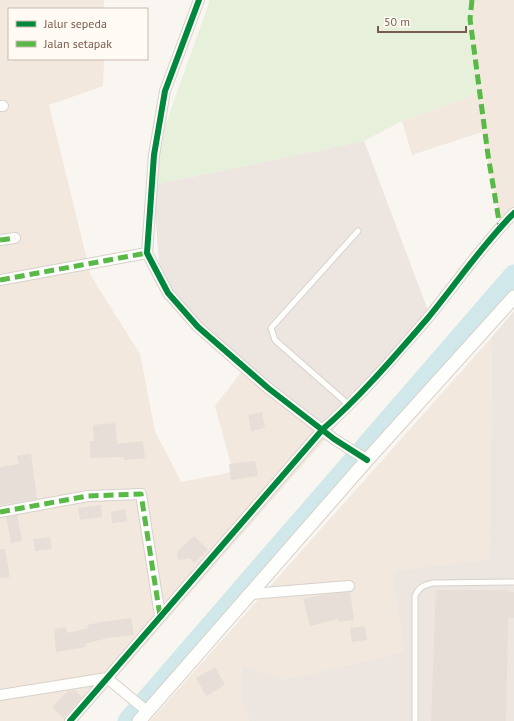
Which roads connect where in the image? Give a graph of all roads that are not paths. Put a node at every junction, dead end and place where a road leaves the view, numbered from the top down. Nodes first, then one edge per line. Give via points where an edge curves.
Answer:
1 (199, 0) edge
2 (514, 213) edge
3 (358, 231) dead end
4 (15, 238) dead end
5 (0, 240) edge
6 (140, 254) junction
7 (0, 280) edge
8 (514, 297) edge
9 (350, 405) junction
10 (323, 429) junction
11 (365, 459) junction
12 (0, 512) edge
13 (514, 582) edge
14 (349, 586) dead end
15 (250, 594) junction
16 (160, 616) junction
17 (107, 678) junction
18 (0, 696) edge
19 (143, 713) edge
20 (70, 721) edge
21 (415, 721) edge

1 - 6 street via 165,90
2 - 9 street via 427,318
3 - 9 lane via 272,328 275,340
4 - 5 street
6 - 7 street
6 - 10 street via 168,293 198,326 268,388
8 - 11 street
9 - 10 street
10 - 11 street
10 - 16 street
11 - 15 street
12 - 16 street via 88,496 141,494
13 - 21 lane via 434,583 425,584 418,590 415,596
14 - 15 street
15 - 19 street
16 - 17 street
17 - 18 street
17 - 19 street
17 - 20 street

